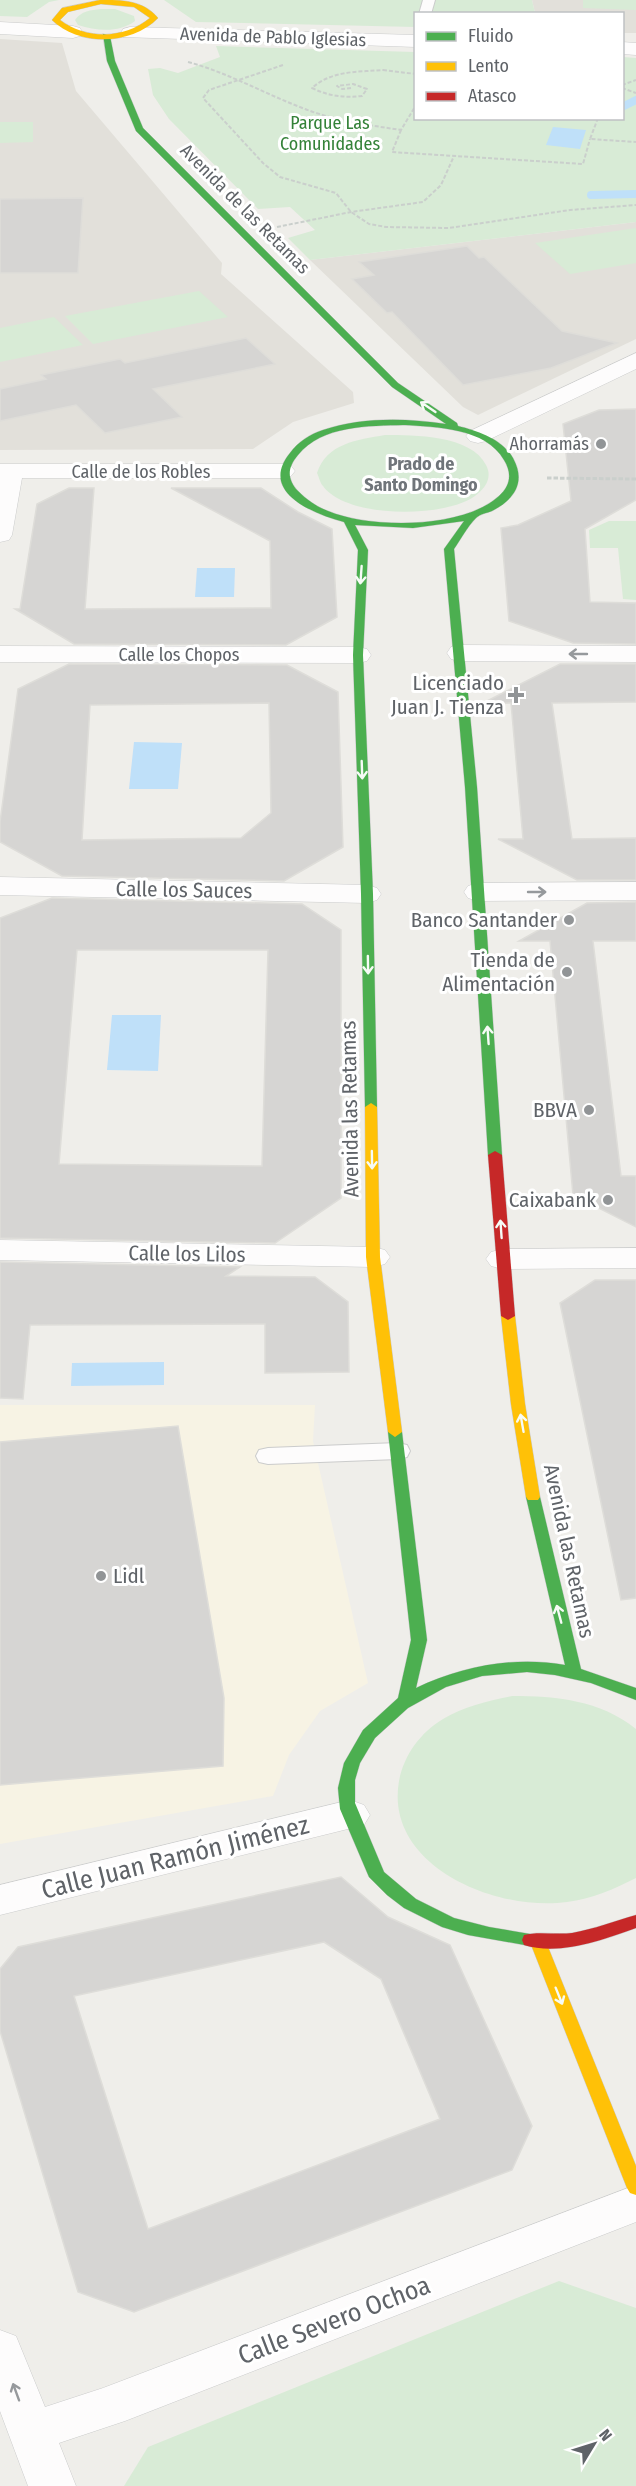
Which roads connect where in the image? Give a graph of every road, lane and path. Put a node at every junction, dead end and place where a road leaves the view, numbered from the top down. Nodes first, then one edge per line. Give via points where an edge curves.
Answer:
1 (117, 1) edge
2 (56, 20) junction
3 (0, 22) edge
4 (151, 24) junction
5 (0, 28) edge
6 (73, 32) junction
7 (130, 33) junction
8 (414, 35) edge
9 (106, 36) junction
10 (414, 41) edge
11 (187, 62) dead end
12 (288, 65) dead end
13 (356, 67) dead end
14 (387, 70) junction
15 (414, 74) edge
16 (237, 79) junction
17 (351, 88) dead end
18 (414, 108) edge
19 (597, 120) edge
20 (401, 130) junction
21 (590, 139) junction
22 (636, 142) edge
23 (454, 156) junction
24 (636, 205) edge
25 (351, 212) junction
26 (244, 234) junction
27 (636, 360) edge
28 (390, 395) junction
29 (375, 423) junction
30 (469, 433) junction
31 (5, 471) edge
32 (282, 471) junction
33 (516, 478) junction
34 (636, 479) edge
35 (473, 515) junction
36 (348, 520) junction
37 (0, 535) edge
38 (460, 653) junction
39 (0, 654) edge
40 (636, 654) edge
41 (358, 655) junction
42 (0, 886) edge
43 (636, 891) edge
44 (478, 892) junction
45 (367, 894) junction
46 (0, 1250) edge
47 (373, 1257) junction
48 (636, 1258) edge
49 (503, 1259) junction
50 (398, 1451) junction
51 (268, 1456) dead end
52 (574, 1671) junction
53 (636, 1694) edge
54 (406, 1698) junction
55 (350, 1815) junction
56 (0, 1900) edge
57 (636, 1921) edge
58 (538, 1942) junction
59 (636, 2188) edge
60 (636, 2203) edge
61 (0, 2350) edge
62 (30, 2432) junction
63 (52, 2486) edge

1 - 2 street via 75,6
1 - 4 street via 151,13
2 - 3 street
2 - 6 street
4 - 7 street
4 - 8 street, Avenida de Pablo Iglesias via 198,29
5 - 6 street
6 - 9 street
7 - 9 street
7 - 10 street, Avenida de Pablo Iglesias
9 - 26 street, Avenida de las Retamas via 111,62 139,129
11 - 16 path
12 - 16 path
13 - 14 path
14 - 15 path
14 - 17 path via 332,75 312,88 324,95 346,98 362,96 367,90 359,84 337,86
16 - 20 path via 305,109 349,123
16 - 25 path via 209,90 203,98 280,177 336,193
18 - 20 path
19 - 21 path
20 - 23 path via 392,152
21 - 22 path
21 - 23 path via 583,164
23 - 25 path via 441,185 423,202
24 - 25 path via 570,210 449,228 386,227 369,224
25 - 26 path
26 - 28 street, Avenida de las Retamas
27 - 30 street
28 - 29 street
30 -> 28 street, Avenida de las Retamas
29 - 30 street via 404,422
29 - 32 street via 310,439 290,454
30 - 33 street, Avenida de las Retamas via 499,448 512,462
31 - 32 street, Calle de los Robles
31 - 37 street
32 - 36 street via 286,486 299,500 320,512
33 - 34 path
33 - 35 street via 507,495
35 - 36 street via 413,526
35 - 38 street, Avenida las Retamas via 449,549
36 -> 41 street, Avenida las Retamas via 363,550
40 -> 38 street
38 - 44 street, Avenida las Retamas
39 - 41 street, Calle los Chopos
41 -> 45 street, Avenida las Retamas
42 - 45 street, Calle los Sauces
44 -> 43 street
49 -> 44 street, Avenida las Retamas
45 -> 47 street, Avenida las Retamas
46 - 47 street, Calle los Lilos
47 - 50 street, Avenida las Retamas
48 - 49 street
52 -> 49 street, Avenida las Retamas via 553,1590 518,1406
50 - 51 lane
50 - 54 street, Avenida las Retamas via 418,1640
52 - 53 street via 619,1684
52 - 54 street via 514,1666 456,1675
54 - 55 street via 374,1725 352,1759 345,1796
55 - 56 street, Calle Juan Ramón Jiménez
55 - 58 street via 378,1876 421,1910 476,1933
57 - 58 street via 581,1939
58 -> 59 street
60 - 62 street, Calle Severo Ochoa via 109,2407
62 -> 61 street
62 - 63 street

